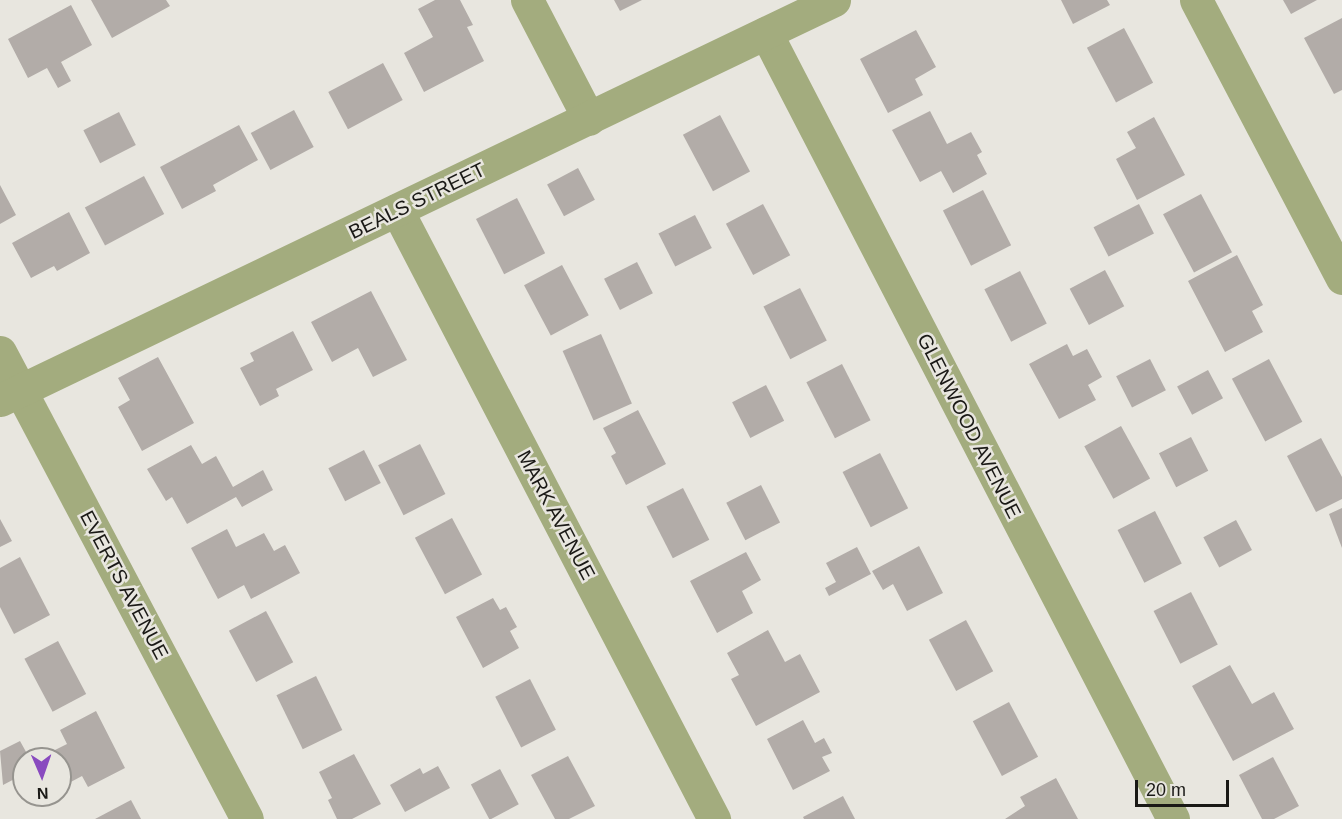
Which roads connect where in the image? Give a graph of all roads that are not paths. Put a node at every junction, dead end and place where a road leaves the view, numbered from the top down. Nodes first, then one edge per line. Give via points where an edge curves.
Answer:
1 (527, 0) edge
2 (834, 0) edge
3 (1196, 0) edge
4 (765, 33) junction
5 (589, 119) junction
6 (397, 210) junction
7 (1342, 278) edge
8 (0, 352) edge
9 (11, 395) edge
10 (247, 819) edge
11 (714, 819) edge
12 (1173, 819) edge

1 - 5 street
2 - 4 street, BEALS STREET
3 - 7 street
4 - 5 street, BEALS STREET
4 - 12 street, GLENWOOD AVENUE
5 - 6 street, BEALS STREET
6 - 9 street, BEALS STREET
6 - 11 street, MARK AVENUE
8 - 9 street, EVERTS AVENUE
9 - 10 street, EVERTS AVENUE

